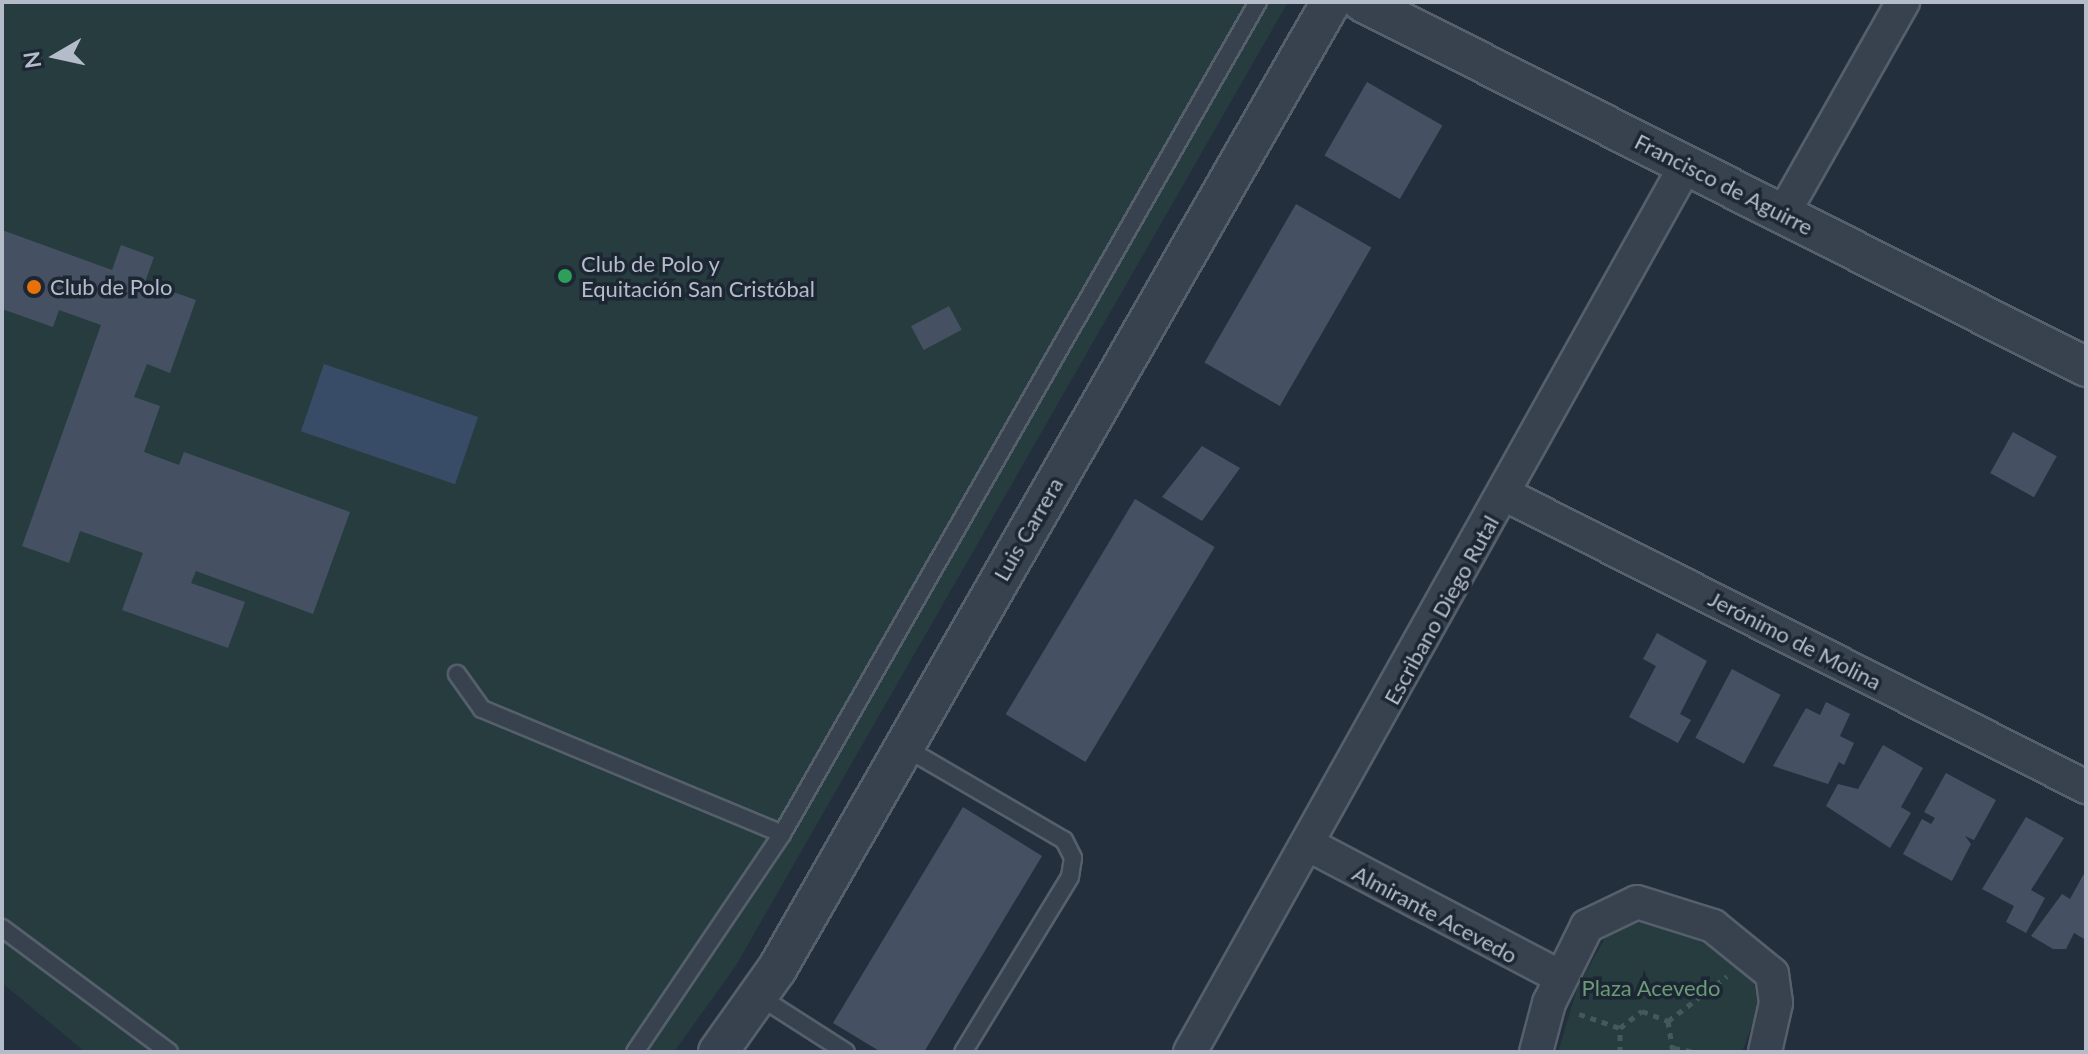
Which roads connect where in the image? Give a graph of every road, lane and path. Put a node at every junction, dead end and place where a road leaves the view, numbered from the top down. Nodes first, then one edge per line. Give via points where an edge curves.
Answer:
1 (1258, 2) edge
2 (1331, 2) edge
3 (1362, 2) edge
4 (1903, 2) edge
5 (1686, 165) junction
6 (1783, 214) junction
7 (2086, 367) edge
8 (1504, 494) junction
9 (457, 674) dead end
10 (904, 747) junction
11 (2086, 787) edge
12 (782, 834) junction
13 (1311, 846) junction
14 (2, 928) edge
15 (1750, 950) junction
16 (1555, 990) junction
17 (760, 997) junction
18 (1668, 1021) junction
19 (1620, 1028) junction
20 (1674, 1050) edge
21 (169, 1052) edge
22 (635, 1052) edge
23 (718, 1052) edge
24 (846, 1052) edge
25 (963, 1052) edge
26 (1190, 1052) edge
27 (1536, 1052) edge
28 (1620, 1052) edge
29 (1695, 1052) edge
30 (1765, 1052) edge

1 - 12 lane
2 - 10 street, Luis Carrera
3 - 5 street, Francisco de Aguirre
4 - 6 street
5 - 6 street, Francisco de Aguirre
5 - 8 street, Escribano Diego Rutal
6 - 7 street, Francisco de Aguirre
8 - 11 street, Jerónimo de Molina
8 - 13 street, Escribano Diego Rutal
9 - 12 lane via 482,709
10 - 17 street, Luis Carrera
10 - 25 lane via 1064,840 1073,858 1070,877
12 - 22 lane
13 - 16 street, Almirante Acevedo
13 - 26 street, Escribano Diego Rutal
14 - 21 lane
15 - 16 street via 1670,907 1637,902 1587,926
15 - 18 path via 1711,993
15 - 30 street via 1772,974 1776,1003
16 - 19 path
16 - 27 street
17 - 23 street, Luis Carrera
17 - 24 lane
18 - 19 path via 1642,1011
18 - 20 path
19 - 28 path
20 - 29 path

